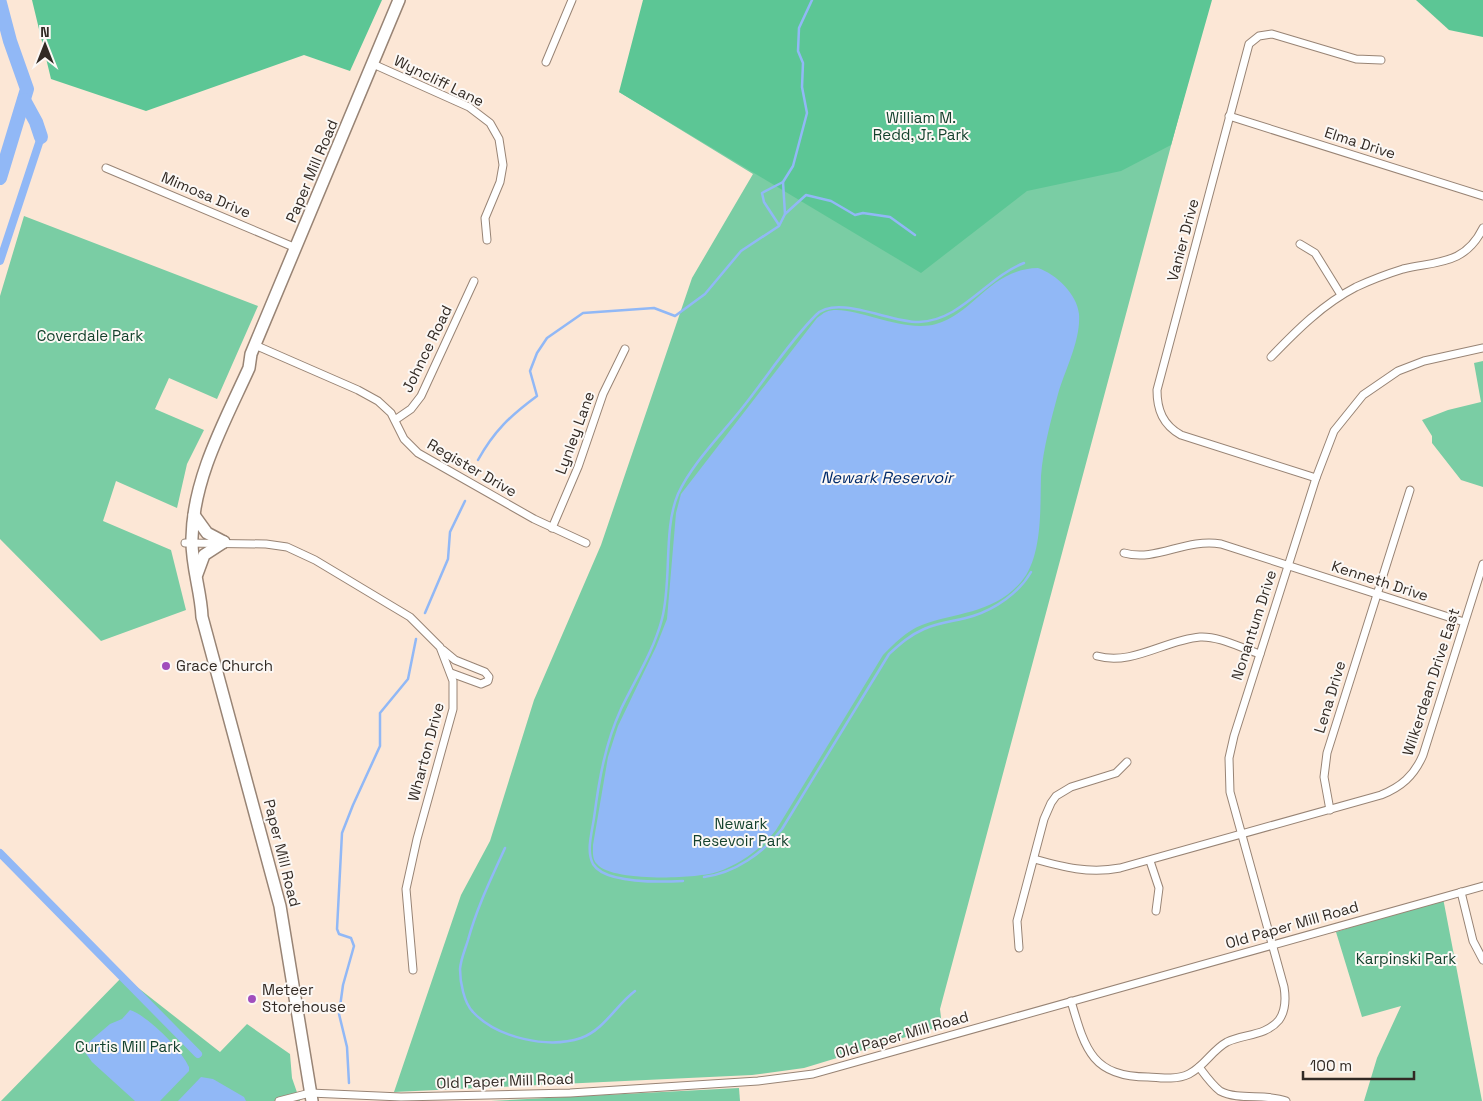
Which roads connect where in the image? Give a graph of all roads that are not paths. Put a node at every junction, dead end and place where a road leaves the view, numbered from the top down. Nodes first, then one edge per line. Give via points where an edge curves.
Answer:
1 (400, 0) edge
2 (572, 0) edge
3 (1382, 60) dead end
4 (546, 62) dead end
5 (373, 64) junction
6 (1230, 116) junction
7 (106, 168) dead end
8 (1483, 196) edge
9 (1483, 228) edge
10 (487, 240) dead end
11 (1300, 244) dead end
12 (296, 248) junction
13 (474, 282) dead end
14 (1342, 295) junction
15 (625, 348) dead end
16 (1483, 348) edge
17 (253, 349) junction
18 (1271, 357) dead end
19 (395, 420) junction
20 (1316, 478) junction
21 (1410, 490) dead end
22 (194, 515) junction
23 (552, 528) junction
24 (224, 542) junction
25 (188, 543) junction
26 (586, 543) dead end
27 (1124, 553) dead end
28 (1483, 564) edge
29 (1288, 566) junction
30 (196, 580) junction
31 (1376, 594) junction
32 (202, 617) junction
33 (1464, 622) junction
34 (440, 647) junction
35 (1260, 654) junction
36 (1097, 656) dead end
37 (451, 673) junction
38 (1127, 762) dead end
39 (1330, 810) junction
40 (1241, 835) junction
41 (1034, 859) junction
42 (1150, 861) junction
43 (1483, 886) edge
44 (1461, 892) junction
45 (1156, 911) dead end
46 (1272, 945) junction
47 (1019, 948) dead end
48 (1483, 960) edge
49 (413, 970) dead end
50 (1071, 1002) junction
51 (1199, 1067) junction
52 (311, 1097) edge
53 (359, 1098) edge
54 (278, 1101) edge
55 (1286, 1101) edge

1 - 5 main road, Paper Mill Road
2 - 4 street
3 - 6 street, Vanier Drive via 1356,59 1272,34 1259,36 1246,50
5 - 10 street, Wyncliff Lane via 469,107 490,123 498,139 503,165 500,182 485,218
5 - 12 main road, Paper Mill Road
6 - 8 street, Elma Drive
6 - 20 street, Vanier Drive via 1159,382 1158,407 1164,420 1181,435
7 - 12 street, Mimosa Drive
9 - 14 street via 1473,244 1452,259 1401,270
11 - 14 street via 1318,258
12 - 17 main road, Paper Mill Road
13 - 19 street, Johnce Road via 421,396 411,409
14 - 18 street via 1298,329
15 - 23 street, Lynley Lane
16 - 20 street, Nonantum Drive via 1411,366 1375,386 1353,406 1334,431
17 - 19 street, Register Drive via 369,396 382,404
17 - 22 main road, Paper Mill Road via 204,474
17 - 25 main road, Paper Mill Road via 242,366 197,472 188,505
19 - 23 street, Register Drive via 404,439 418,453
20 - 29 street, Nonantum Drive
21 - 31 street, Lena Drive
22 - 24 main road via 207,533
22 - 25 main road, Paper Mill Road
23 - 26 street, Register Drive
24 - 25 street, Wharton Drive
24 - 30 main road via 204,555 198,564
24 - 34 street, Wharton Drive via 287,547 315,560 410,616
25 - 30 main road, Paper Mill Road
25 - 32 main road, Paper Mill Road via 188,582 196,611
27 - 29 street, Kenneth Drive via 1147,556 1194,543 1211,542
28 - 33 street, Wilkerdean Drive East
29 - 31 street, Kenneth Drive
29 - 35 street, Nonantum Drive
30 - 32 main road, Paper Mill Road
31 - 33 street, Kenneth Drive
31 - 39 street, Lena Drive via 1325,761
32 - 52 main road, Paper Mill Road via 280,906
33 - 39 street, Wilkerdean Drive East via 1423,755 1414,773 1391,791
34 - 37 street, Wharton Drive
34 - 37 street via 455,660 485,672 489,677 488,682 481,684
35 - 36 street via 1215,639 1199,638 1117,659
35 - 40 street, Nonantum Drive via 1229,758 1230,792
37 - 49 street, Wharton Drive via 454,709 406,889
38 - 41 street via 1116,773 1071,787 1056,796 1047,810
39 - 40 street, Wilkerdean Drive East
40 - 42 street, Wilkerdean Drive East
40 - 46 street, Nonantum Drive
41 - 42 street, Wilkerdean Drive East via 1092,872
41 - 47 street via 1017,921
42 - 45 street via 1159,888
43 - 44 street, Old Paper Mill Road
44 - 46 street, Old Paper Mill Road
44 - 48 street via 1473,941
46 - 50 street, Old Paper Mill Road
46 - 51 street, Nonantum Drive via 1286,1002 1281,1018 1261,1032 1228,1042
50 - 51 street via 1085,1047 1095,1061 1110,1071 1127,1076 1173,1078 1190,1074
50 - 53 street, Old Paper Mill Road via 825,1071 789,1078 570,1093
51 - 55 street via 1222,1092
52 - 53 street, Old Paper Mill Road
52 - 54 street, Old Paper Mill Road

